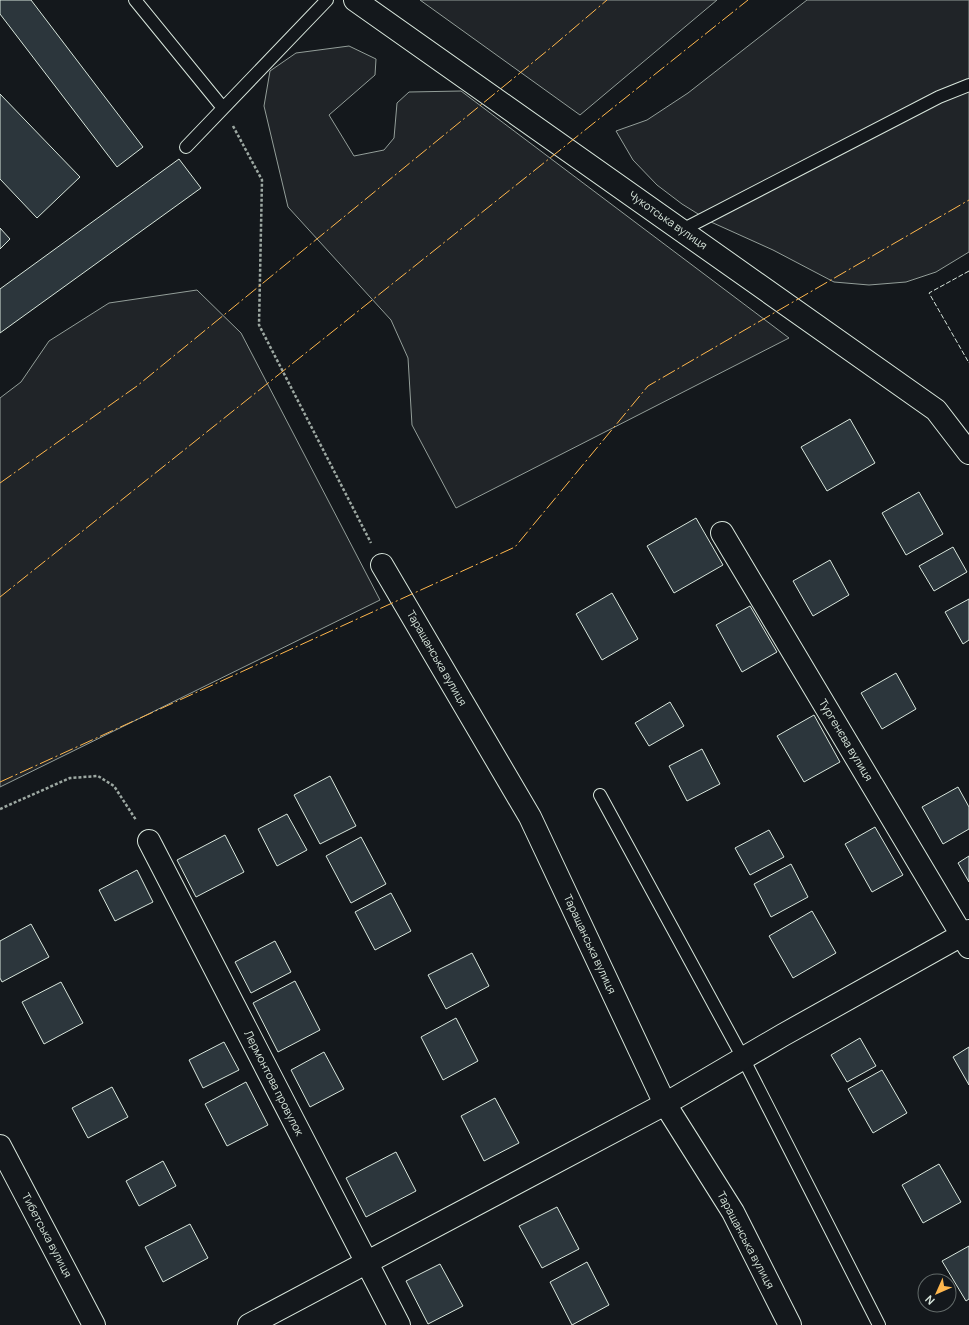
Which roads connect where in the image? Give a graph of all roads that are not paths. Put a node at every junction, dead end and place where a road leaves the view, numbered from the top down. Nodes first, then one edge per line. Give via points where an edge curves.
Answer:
1 (134, 0) edge
2 (327, 0) edge
3 (355, 0) edge
4 (969, 85) edge
5 (223, 108) junction
6 (186, 147) dead end
7 (682, 230) junction
8 (969, 453) edge
9 (722, 533) dead end
10 (382, 566) road end
11 (600, 795) dead end
12 (149, 841) road end
13 (967, 937) edge
14 (743, 1058) junction
15 (665, 1104) junction
16 (0, 1146) edge
17 (367, 1263) junction
18 (94, 1325) edge
19 (249, 1325) edge
20 (399, 1325) edge
21 (790, 1325) edge
22 (879, 1325) edge

1 - 5 lane
2 - 5 lane
3 - 7 street, Чукотська вулиця
4 - 7 lane via 939,97
5 - 6 lane
7 - 8 street, Чукотська вулиця via 936,410
9 - 13 street, Тургенєва вулиця
10 - 15 street, Таращанська вулиця via 530,817
11 - 14 lane
12 - 17 street, Лермонтова провулок
13 - 14 street
14 - 15 street
14 - 22 lane
15 - 17 street
15 - 21 street, Таращанська вулиця via 734,1212
16 - 18 street, Тибетська вулиця
17 - 19 street
17 - 20 street, Лермонтова провулок

